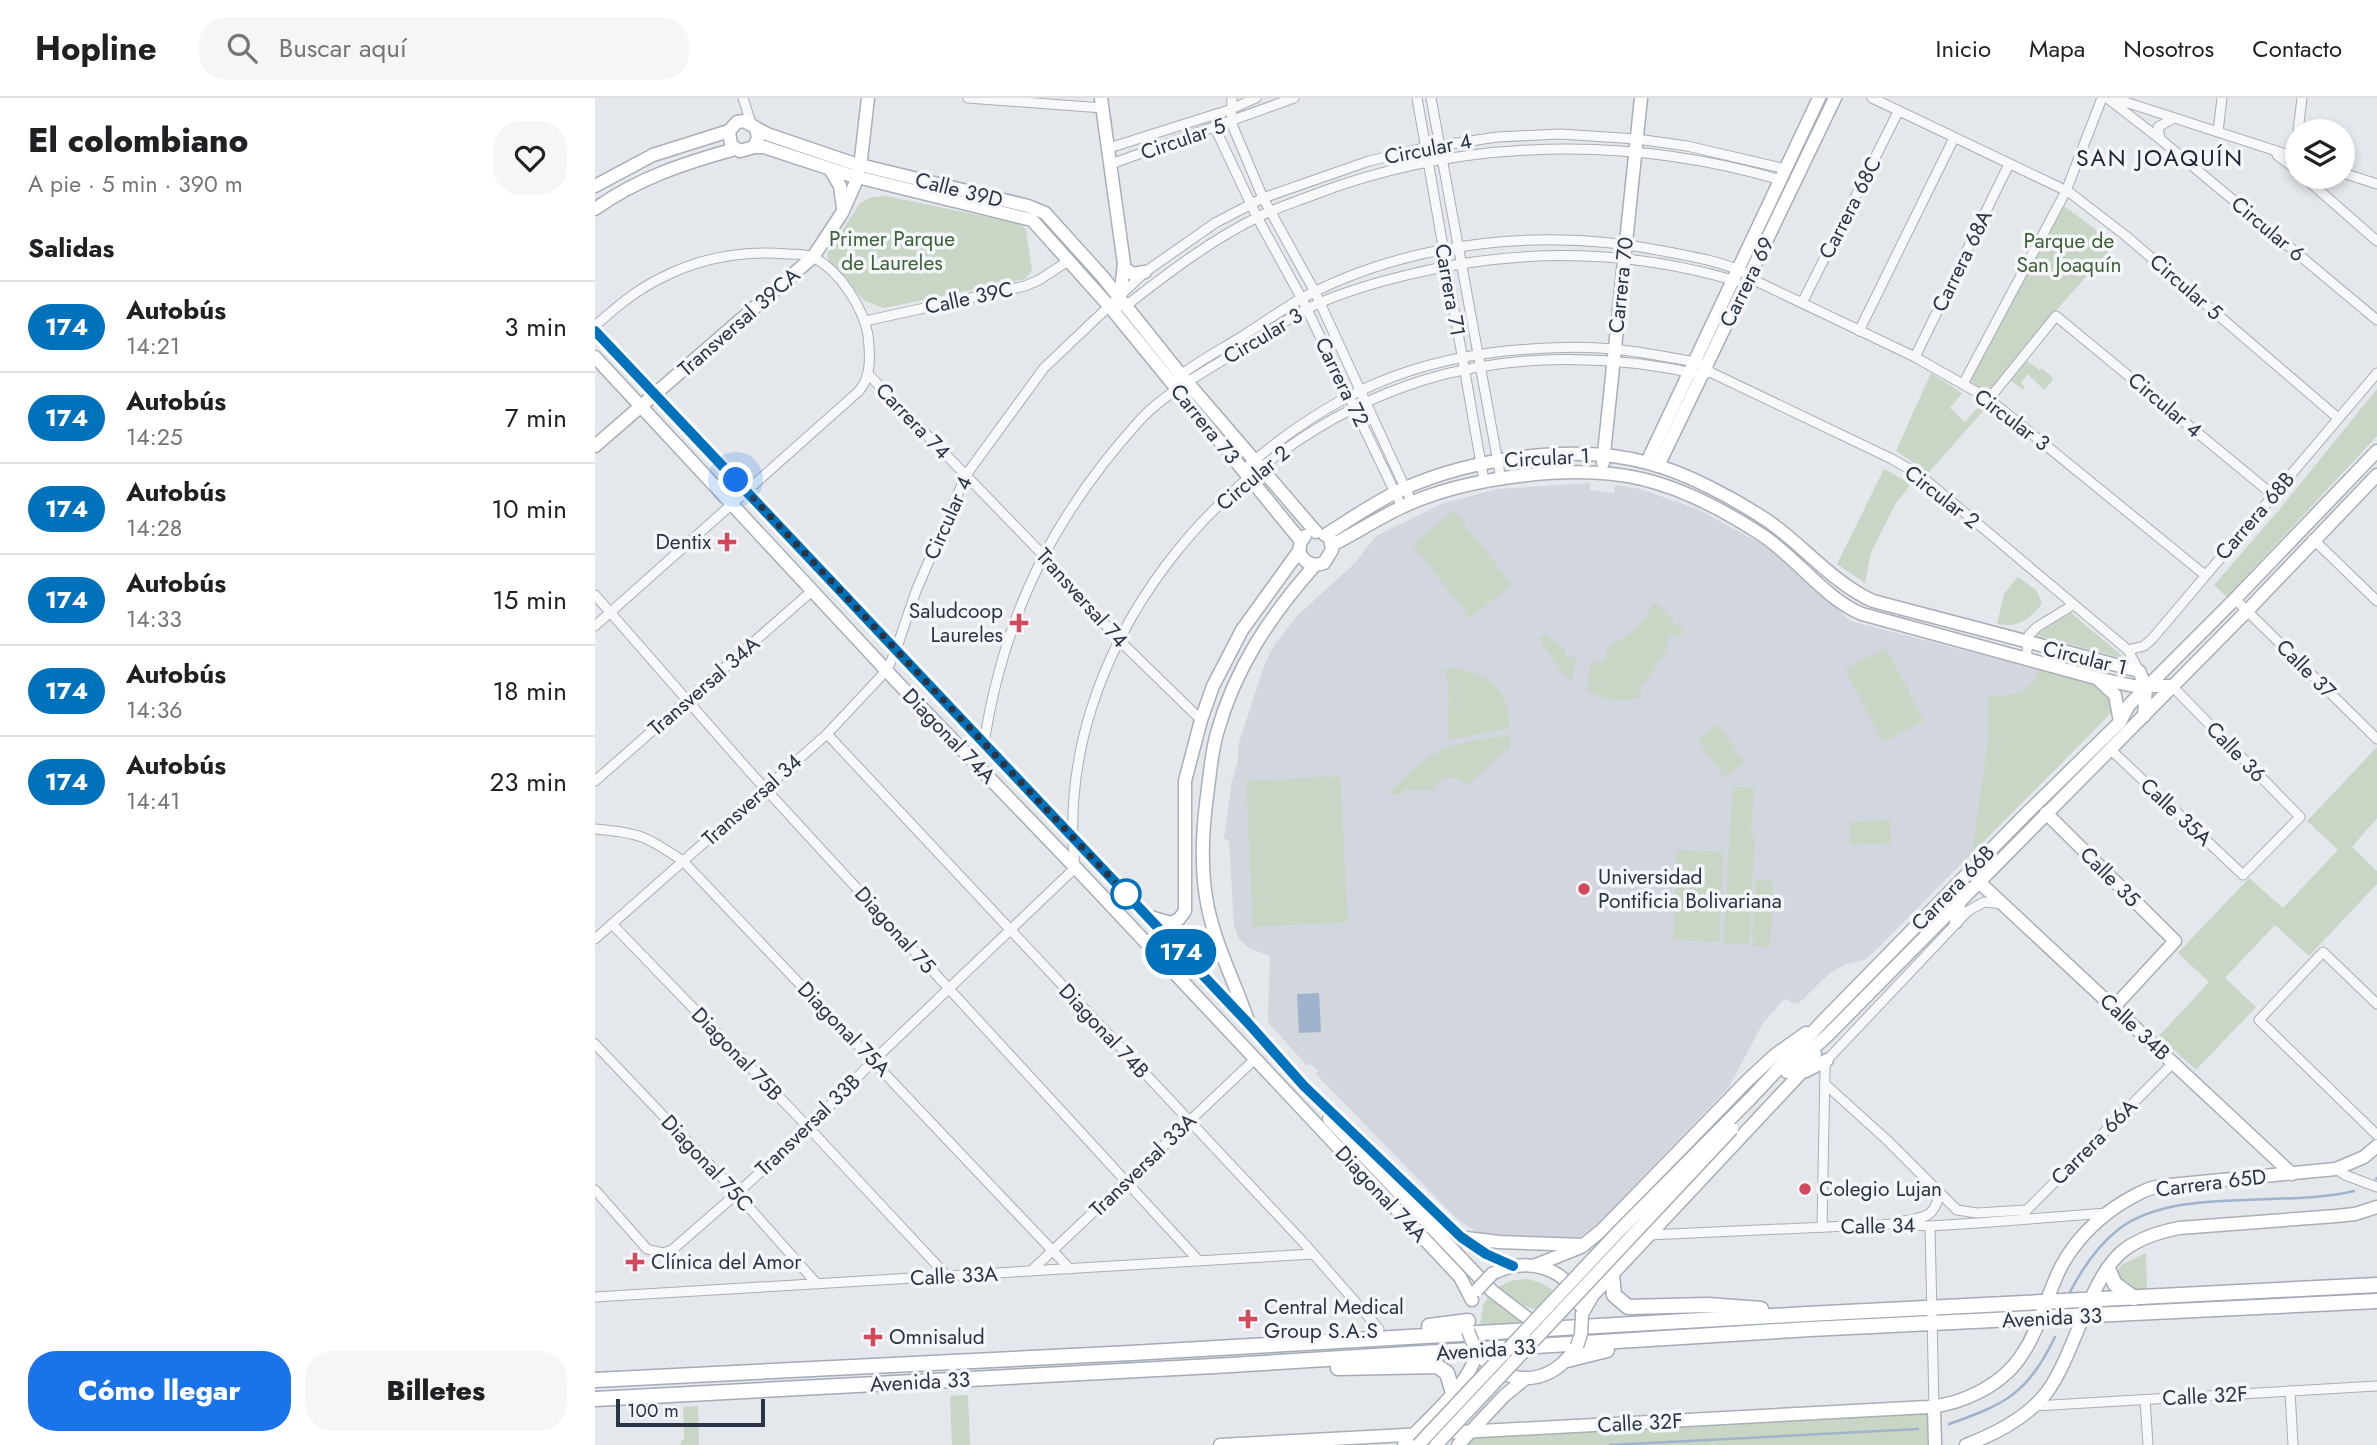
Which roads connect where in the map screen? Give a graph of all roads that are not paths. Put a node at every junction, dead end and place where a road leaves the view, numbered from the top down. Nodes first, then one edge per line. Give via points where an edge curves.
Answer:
1 (743, 98) edge
2 (867, 98) edge
3 (968, 98) edge
4 (1231, 98) edge
5 (1256, 98) edge
6 (1294, 98) edge
7 (1417, 98) edge
8 (1431, 98) edge
9 (1641, 98) edge
10 (1819, 98) edge
11 (1835, 98) edge
12 (1872, 98) edge
13 (2105, 98) edge
14 (2113, 98) edge
15 (2222, 98) edge
16 (2302, 98) edge
17 (1102, 103) edge
18 (1229, 110) junction
19 (1898, 112) junction
20 (2174, 118) junction
21 (2299, 119) edge
22 (1231, 122) junction
23 (743, 126) junction
24 (1215, 128) junction
25 (2218, 132) junction
26 (1526, 135) junction
27 (1954, 138) junction
28 (2160, 139) junction
29 (1440, 145) junction
30 (1636, 145) junction
31 (754, 147) junction
32 (1109, 148) junction
33 (1424, 148) junction
34 (735, 149) junction
35 (1527, 149) junction
36 (2271, 150) junction
37 (2285, 154) edge
38 (1443, 160) junction
39 (2285, 161) edge
40 (1427, 162) junction
41 (1111, 164) junction
42 (2009, 164) junction
43 (830, 169) junction
44 (1341, 170) junction
45 (859, 172) junction
46 (1783, 174) junction
47 (2355, 177) edge
48 (1345, 183) junction
49 (2377, 184) edge
50 (595, 186) edge
51 (2318, 189) edge
52 (2066, 191) junction
53 (1263, 198) junction
54 (1251, 203) junction
55 (595, 209) edge
56 (1270, 212) junction
57 (842, 213) junction
58 (1257, 217) junction
59 (1521, 241) junction
60 (2377, 241) edge
61 (1625, 244) junction
62 (1459, 248) junction
63 (1443, 251) junction
64 (1523, 256) junction
65 (813, 257) junction
66 (1623, 258) junction
67 (1068, 261) junction
68 (1461, 263) junction
69 (1445, 265) junction
70 (1124, 268) junction
71 (1146, 272) junction
72 (1745, 279) junction
73 (1315, 292) junction
74 (1302, 299) junction
75 (1320, 303) junction
76 (1801, 303) junction
77 (1119, 304) junction
78 (1307, 309) junction
79 (2377, 320) edge
80 (865, 321) junction
81 (595, 326) edge
82 (595, 331) edge
83 (1859, 331) junction
84 (1478, 354) junction
85 (1462, 356) junction
86 (1613, 356) junction
87 (595, 357) edge
88 (1915, 357) junction
89 (1480, 367) junction
90 (1464, 370) junction
91 (1701, 370) junction
92 (2377, 373) edge
93 (868, 374) junction
94 (1179, 383) junction
95 (1963, 384) junction
96 (1360, 390) junction
97 (654, 394) junction
98 (1349, 396) junction
99 (1989, 399) junction
100 (1366, 402) junction
101 (641, 406) junction
102 (1354, 407) junction
103 (2338, 418) junction
104 (595, 446) edge
105 (2376, 454) edge
106 (1604, 455) junction
107 (1497, 461) junction
108 (1256, 464) junction
109 (1481, 464) junction
110 (1653, 464) junction
111 (1602, 473) junction
112 (1245, 474) junction
113 (2377, 474) edge
114 (966, 475) junction
115 (1501, 479) junction
116 (1484, 481) junction
117 (1400, 490) junction
118 (747, 492) junction
119 (2273, 495) junction
120 (733, 504) junction
121 (1407, 505) junction
122 (1324, 537) junction
123 (2313, 539) junction
124 (1300, 546) junction
125 (1043, 555) junction
126 (1315, 565) junction
127 (2205, 575) junction
128 (813, 590) junction
129 (595, 595) edge
130 (2235, 599) junction
131 (2377, 601) edge
132 (2073, 605) junction
133 (2247, 611) junction
134 (610, 613) junction
135 (595, 626) edge
136 (1119, 640) junction
137 (2028, 644) junction
138 (896, 650) junction
139 (2128, 650) junction
140 (2026, 659) junction
141 (887, 670) junction
142 (2140, 672) junction
143 (2161, 674) junction
144 (2096, 678) junction
145 (2172, 686) junction
146 (2146, 687) junction
147 (688, 701) junction
148 (2144, 716) junction
149 (1201, 720) junction
150 (2120, 722) junction
151 (827, 734) junction
152 (1216, 735) junction
153 (2377, 739) edge
154 (984, 743) junction
155 (2110, 749) junction
156 (595, 781) edge
157 (767, 788) junction
158 (2046, 813) junction
159 (595, 829) edge
160 (1072, 836) junction
161 (1184, 849) junction
162 (1202, 850) junction
163 (683, 861) junction
164 (1075, 868) junction
165 (2243, 875) joint
166 (1978, 881) junction
167 (1960, 900) junction
168 (2003, 904) junction
169 (1145, 915) junction
170 (1956, 922) junction
171 (612, 924) junction
172 (1010, 930) junction
173 (595, 939) edge
174 (948, 988) junction
175 (2377, 1004) edge
176 (2114, 1007) junction
177 (1823, 1020) junction
178 (1248, 1023) junction
179 (1828, 1035) junction
180 (595, 1044) edge
181 (1255, 1059) junction
182 (873, 1060) junction
183 (1826, 1060) junction
184 (2173, 1063) junction
185 (1799, 1075) junction
186 (1825, 1084) junction
187 (1304, 1086) junction
188 (1753, 1101) junction
189 (1189, 1121) junction
190 (808, 1127) junction
191 (2377, 1135) edge
192 (2377, 1146) edge
193 (2336, 1169) junction
194 (2292, 1174) junction
195 (1127, 1180) junction
196 (1649, 1182) junction
197 (2377, 1187) edge
198 (595, 1190) edge
199 (737, 1193) junction
200 (1940, 1194) junction
201 (2375, 1204) edge
202 (1672, 1209) junction
203 (2026, 1210) junction
204 (2108, 1213) junction
205 (2016, 1221) junction
206 (1892, 1224) junction
207 (1930, 1226) junction
208 (1822, 1227) junction
209 (1602, 1230) junction
210 (1649, 1235) junction
211 (1461, 1237) junction
212 (1584, 1245) junction
213 (1053, 1250) junction
214 (1634, 1251) junction
215 (1313, 1254) junction
216 (1199, 1261) junction
217 (1537, 1265) junction
218 (1513, 1266) junction
219 (1070, 1269) junction
220 (2108, 1269) junction
221 (1031, 1271) junction
222 (1612, 1275) junction
223 (947, 1276) junction
224 (817, 1284) junction
225 (2377, 1284) edge
226 (1474, 1295) junction
227 (595, 1297) edge
228 (2135, 1298) junction
229 (2092, 1300) junction
230 (2377, 1301) edge
231 (2046, 1303) junction
232 (1932, 1308) junction
233 (1807, 1314) junction
234 (1582, 1315) junction
235 (2085, 1316) junction
236 (2040, 1318) junction
237 (1932, 1324) junction
238 (1468, 1326) junction
239 (1379, 1329) junction
240 (1538, 1329) junction
241 (1810, 1329) junction
242 (1232, 1347) junction
243 (1476, 1352) junction
244 (1567, 1360) junction
245 (1214, 1366) junction
246 (1526, 1378) junction
247 (595, 1380) edge
248 (2377, 1386) edge
249 (2290, 1391) junction
250 (1453, 1393) junction
251 (595, 1399) edge
252 (2145, 1400) junction
253 (2034, 1406) junction
254 (1491, 1409) junction
255 (1934, 1411) junction
256 (1497, 1430) junction
257 (1470, 1432) junction
258 (1412, 1442) edge
259 (1935, 1444) edge
260 (1220, 1445) edge
261 (1436, 1445) edge
262 (1458, 1445) edge
263 (1966, 1445) edge
264 (2148, 1445) edge
265 (2293, 1445) edge

1 - 23 street
2 - 45 street
3 - 17 street
4 - 18 street, Carrera 72
5 - 18 street
6 - 22 street, Circular 5
7 - 33 street, Carrera 71
8 - 29 street, Carrera 71
9 - 30 street, Carrera 70
10 - 46 street, Carrera 69
11 - 72 street, Carrera 69
12 - 19 street, Circular 5
13 - 28 street, Circular 6
13 - 52 street
14 - 20 street
15 - 25 street
16 - 21 street
17 - 32 street
18 - 22 street, Carrera 72
18 - 24 street, Carrera 72
18 - 32 street
19 - 27 street, Circular 5
19 - 76 street, Carrera 68C
20 - 25 street
20 - 28 street via 2158,127
22 - 24 street, Circular 5
22 - 53 street, Carrera 72
23 - 31 street via 758,138
23 - 34 street via 729,141
23 - 45 street, Calle 39D
23 - 50 street via 653,155
24 - 41 street, Circular 5
24 - 54 street, Carrera 72
25 - 36 street
26 - 29 street, Circular 4
26 - 30 street, Circular 4 via 1578,135
26 - 35 street
27 - 42 street, Circular 5
27 - 83 street
28 - 79 street, Circular 6
29 - 33 street, Circular 4
29 - 38 street, Carrera 71
30 - 35 street, Circular 4
30 - 46 street, Circular 4
30 - 61 street, Carrera 70
31 - 34 street, Calle 39D
31 - 43 street, Calle 39D
32 - 41 street
33 - 40 street, Carrera 71
33 - 44 street, Circular 4
34 - 55 street, Calle 39D via 653,175
35 - 38 street, Circular 4
36 - 37 street
36 - 39 street
38 - 40 street, Circular 4
38 - 62 street, Carrera 71
40 - 48 street, Circular 4
40 - 63 street, Carrera 71
41 - 70 street
42 - 52 street, Circular 5
42 - 88 street, Carrera 68A
43 - 45 street, Calle 39D
43 - 57 street via 843,195
44 - 48 street
44 - 53 street, Circular 4
45 - 57 street, Transversal 39CA
45 - 67 street, Calle 39D via 1032,220
45 - 77 street, Calle 39D via 1045,213
46 - 72 street, Carrera 69
47 - 49 street
48 - 56 street, Circular 4
51 - 60 street
52 - 95 street
52 - 103 street, Circular 5 via 2126,236
53 - 54 street, Circular 4
53 - 56 street, Carrera 72
54 - 58 street, Carrera 72
54 - 71 street, Circular 4
56 - 58 street, Circular 4
56 - 73 street, Carrera 72
57 - 65 street, Transversal 39CA
58 - 74 street, Carrera 72
58 - 77 street, Circular 4
59 - 61 street, Circular 3
59 - 62 street, Circular 3
59 - 64 street
61 - 66 street, Carrera 70
61 - 72 street, Circular 3 via 1680,254
62 - 63 street, Circular 3
62 - 68 street, Carrera 71
63 - 69 street, Carrera 71
63 - 73 street, Circular 3 via 1372,270
64 - 66 street, Circular 3
64 - 68 street, Circular 3
65 - 80 street via 844,285
65 - 81 street via 744,254 693,265 638,290
65 - 97 street, Transversal 39CA
66 - 72 street, Circular 3
66 - 86 street, Carrera 70
67 - 77 street, Calle 39D
67 - 80 street, Calle 39C via 1025,286
68 - 69 street, Circular 3
68 - 84 street, Carrera 71
69 - 75 street, Circular 3
69 - 85 street, Carrera 71
70 - 71 street via 1133,274
70 - 77 street
71 - 77 street, Circular 4
72 - 76 street, Circular 3
72 - 91 street, Carrera 69
73 - 74 street, Circular 3
73 - 75 street, Carrera 72
74 - 78 street, Carrera 72
74 - 94 street, Circular 3
75 - 78 street, Circular 3
75 - 96 street, Carrera 72
76 - 83 street, Circular 3
77 - 94 street, Carrera 73
77 - 114 street, Circular 4 via 1044,368
78 - 94 street, Circular 3
78 - 98 street, Carrera 72
80 - 93 street, Carrera 74
82 - 97 street, Diagonal 74A
83 - 88 street, Circular 3
84 - 85 street, Circular 2
84 - 86 street, Circular 2 via 1544,348
84 - 89 street, Carrera 71
85 - 90 street, Carrera 71
85 - 96 street, Circular 2
86 - 89 street, Circular 2
86 - 91 street, Circular 2
86 - 106 street, Carrera 70
87 - 101 street, Diagonal 74A
88 - 95 street, Circular 3
89 - 90 street, Circular 2
89 - 107 street, Carrera 71
90 - 100 street, Circular 2
90 - 109 street, Carrera 71
91 - 110 street, Carrera 69
91 - 132 street, Circular 2 via 1908,467
92 - 103 street, Carrera 68B
93 - 114 street, Carrera 74
93 - 118 street via 859,391
94 - 108 street, Carrera 73
94 - 112 street, Carrera 73
94 - 125 street, Circular 3 via 1142,418 1086,488
95 - 99 street, Circular 3
96 - 98 street, Circular 2
96 - 100 street, Carrera 72
97 - 101 street, Transversal 39CA
97 - 118 street, Diagonal 74A
98 - 102 street, Carrera 72
98 - 108 street, Circular 2 via 1307,421
99 - 119 street, Circular 4 via 2056,316
99 - 127 street, Circular 3
100 - 102 street, Circular 2
100 - 117 street, Carrera 72
101 - 104 street, Transversal 39CA
101 - 120 street, Diagonal 74A
102 - 108 street, Circular 2
102 - 117 street, Carrera 72
103 - 119 street, Carrera 68B
105 - 130 street, Carrera 66B
106 - 107 street, Circular 1
106 - 110 street, Circular 1
106 - 111 street, Carrera 70
107 - 109 street, Circular 1
107 - 115 street, Carrera 71
108 - 112 street, Circular 2
108 - 122 street, Carrera 73
109 - 116 street, Carrera 71
109 - 117 street, Circular 1
110 - 137 street, Circular 1 via 1767,521 1860,595
111 - 115 street, Circular 1
111 - 140 street, Circular 1 via 1643,479 1741,523 1783,550 1855,611
112 - 124 street, Carrera 73
112 - 136 street, Circular 2 via 1165,564
113 - 123 street, Carrera 66B
114 - 125 street, Transversal 74
114 - 138 street, Circular 4
115 - 116 street, Circular 1
116 - 121 street, Circular 1
117 - 121 street, Carrera 72
117 - 122 street, Circular 1
118 - 120 street
118 - 138 street, Diagonal 74A
119 - 127 street, Carrera 68B
120 - 128 street, Diagonal 74A
120 - 134 street
121 - 122 street, Circular 1
122 - 124 street via 1307,534
122 - 126 street via 1328,559
123 - 131 street
123 - 133 street, Carrera 66B
124 - 126 street via 1304,561
124 - 149 street via 1242,630
125 - 136 street, Transversal 74
125 - 154 street, Circular 3 via 1005,646
126 - 152 street via 1258,638
127 - 139 street, Carrera 68B via 2149,643
128 - 141 street, Diagonal 74A
128 - 147 street, Transversal 34A
129 - 134 street, Diagonal 75
130 - 133 street, Calle 37
130 - 143 street, Carrera 66B
132 - 137 street via 2036,627
132 - 139 street, Circular 2
133 - 145 street, Carrera 66B
133 - 153 street, Calle 37
134 - 135 street
134 - 147 street, Diagonal 75
136 - 149 street, Transversal 74
136 - 160 street, Circular 2 via 1083,747
137 - 140 street
137 - 142 street, Circular 1
138 - 141 street, Transversal 34
138 - 154 street, Diagonal 74A
139 - 142 street, Circular 2
140 - 144 street, Circular 1
141 - 151 street, Transversal 34
141 - 164 street, Diagonal 74A
142 - 143 street
142 - 146 street, Circular 1
143 - 146 street, Carrera 66B
144 - 146 street, Circular 1
144 - 150 street via 2115,695
145 - 146 street
145 - 148 street, Carrera 66B
145 - 165 street, Calle 36 via 2300,817
146 - 148 street
146 - 150 street, Carrera 66B
147 - 156 street, Transversal 34A
147 - 157 street, Diagonal 75
148 - 155 street, Carrera 66B
149 - 152 street
149 - 161 street via 1185,781
150 - 177 street, Carrera 66B
151 - 157 street, Transversal 34
151 - 172 street, Diagonal 74B
152 - 162 street
154 - 160 street, Diagonal 74A
155 - 158 street, Carrera 66B
155 - 165 street, Calle 35A
157 - 163 street, Transversal 34
157 - 174 street, Diagonal 75
158 - 166 street, Carrera 66B
158 - 176 street, Calle 35 via 2175,942
159 - 163 street, Diagonal 75A via 640,834
160 - 164 street, Circular 2
160 - 169 street, Diagonal 74A
161 - 162 street
161 - 169 street via 1185,911 1171,923
162 - 178 street via 1213,929
163 - 171 street, Transversal 34
163 - 182 street, Diagonal 75A
164 - 172 street, Transversal 33B
164 - 181 street, Diagonal 74A
166 - 167 street, Carrera 66B
166 - 168 street, Calle 34B
167 - 170 street
167 - 179 street, Carrera 66B
168 - 170 street, Carrera 66B via 1978,904
168 - 176 street, Calle 34B
169 - 178 street, Diagonal 74A
170 - 183 street, Carrera 66B
171 - 173 street, Transversal 34
171 - 190 street, Diagonal 75B
172 - 174 street, Transversal 33B
172 - 189 street, Diagonal 74B
174 - 182 street, Transversal 33B
174 - 195 street, Diagonal 75
175 - 191 street via 2323,952 2259,1020
176 - 184 street, Calle 34B
177 - 188 street, Carrera 66B
177 - 196 street via 1775,1055
178 - 187 street, Diagonal 74A
179 - 185 street
179 - 188 street, Carrera 66B
180 - 199 street, Diagonal 75C
181 - 189 street, Transversal 33A
181 - 226 street, Diagonal 74A
182 - 190 street, Transversal 33B
182 - 213 street, Diagonal 75A
183 - 185 street
183 - 186 street
184 - 194 street, Calle 34B
184 - 203 street, Carrera 66A
185 - 202 street
186 - 200 street
186 - 208 street
187 - 211 street, Diagonal 74A
187 - 240 street via 1336,1128 1478,1277
188 - 240 street, Carrera 66B, bridge via 1618,1232
189 - 195 street, Transversal 33A
189 - 215 street, Diagonal 74B
190 - 199 street, Transversal 33B
190 - 223 street, Diagonal 75B
192 - 193 street, Carrera 65D
193 - 194 street, Carrera 65D
193 - 197 street
194 - 204 street, Carrera 65D via 2153,1188
195 - 213 street, Transversal 33A
195 - 216 street, Diagonal 75
196 - 202 street via 1650,1198 1660,1207
196 - 209 street
198 - 199 street, Transversal 33B via 647,1249 663,1253 678,1246
199 - 224 street, Diagonal 75C
200 - 203 street via 1965,1212
200 - 206 street via 1928,1216
201 - 220 street, Carrera 65D via 2336,1216 2164,1231 2124,1250
202 - 210 street
203 - 205 street, Carrera 66A
204 - 205 street, Calle 34
204 - 231 street, Carrera 65D via 2070,1252
205 - 207 street, Calle 34
206 - 207 street, Calle 34
206 - 208 street, Calle 34
207 - 232 street
208 - 210 street, Calle 34
209 - 212 street
209 - 214 street via 1621,1233
210 - 214 street
211 - 212 street
211 - 218 street, Diagonal 74A
212 - 217 street
213 - 219 street, Diagonal 75A
213 - 221 street, Transversal 33A
214 - 222 street
215 - 216 street, Calle 33A
215 - 239 street, Diagonal 74B
216 - 219 street, Calle 33A
217 - 218 street
217 - 234 street via 1572,1288
218 - 226 street, bridge via 1492,1274
219 - 221 street, Calle 33A
220 - 228 main road via 2120,1290
220 - 229 street, Carrera 65D
221 - 223 street, Calle 33A
222 - 233 main road via 1613,1295 1627,1307 1708,1305
222 - 234 street
223 - 224 street, Calle 33A
224 - 227 street, Calle 33A
225 - 228 main road, Avenida 33
226 - 238 street
228 - 229 main road, Avenida 33
229 - 231 main road, Avenida 33
229 - 235 street, Carrera 65D
230 - 235 main road, Avenida 33
231 - 232 main road, Avenida 33
231 - 236 street, Carrera 65D
232 - 233 main road, Avenida 33
232 - 237 street
233 - 240 main road, Avenida 33
234 - 244 street, bridge via 1581,1334
235 - 236 main road, Avenida 33
235 - 253 street, Carrera 65D via 2060,1370
236 - 237 main road, Avenida 33
236 - 255 street, Carrera 65D via 2024,1353 2006,1374 1985,1389
237 - 241 main road, Avenida 33
237 - 255 street
238 - 239 main road
238 - 243 street, bridge
239 - 242 main road
240 - 242 main road, Avenida 33
240 - 258 street, bridge
240 - 261 street, bridge
241 - 244 main road via 1737,1343 1597,1351
241 - 245 main road, Avenida 33
242 - 247 main road, Avenida 33
243 - 246 street via 1498,1372
243 - 250 street via 1468,1375
244 - 246 street via 1553,1371
245 - 250 main road via 1287,1370 1430,1365 1447,1373
245 - 251 main road, Avenida 33
246 - 254 street
248 - 249 street, Calle 32F
249 - 252 street, Calle 32F
249 - 265 street
250 - 258 street
252 - 253 street, Calle 32F
252 - 264 street
253 - 263 street, Carrera 65D via 1994,1433
254 - 256 street
254 - 257 street
255 - 256 street, Calle 32F
255 - 259 street
256 - 257 street, Calle 32F
257 - 258 street, Calle 32F
257 - 262 street
258 - 260 street, Calle 32F

